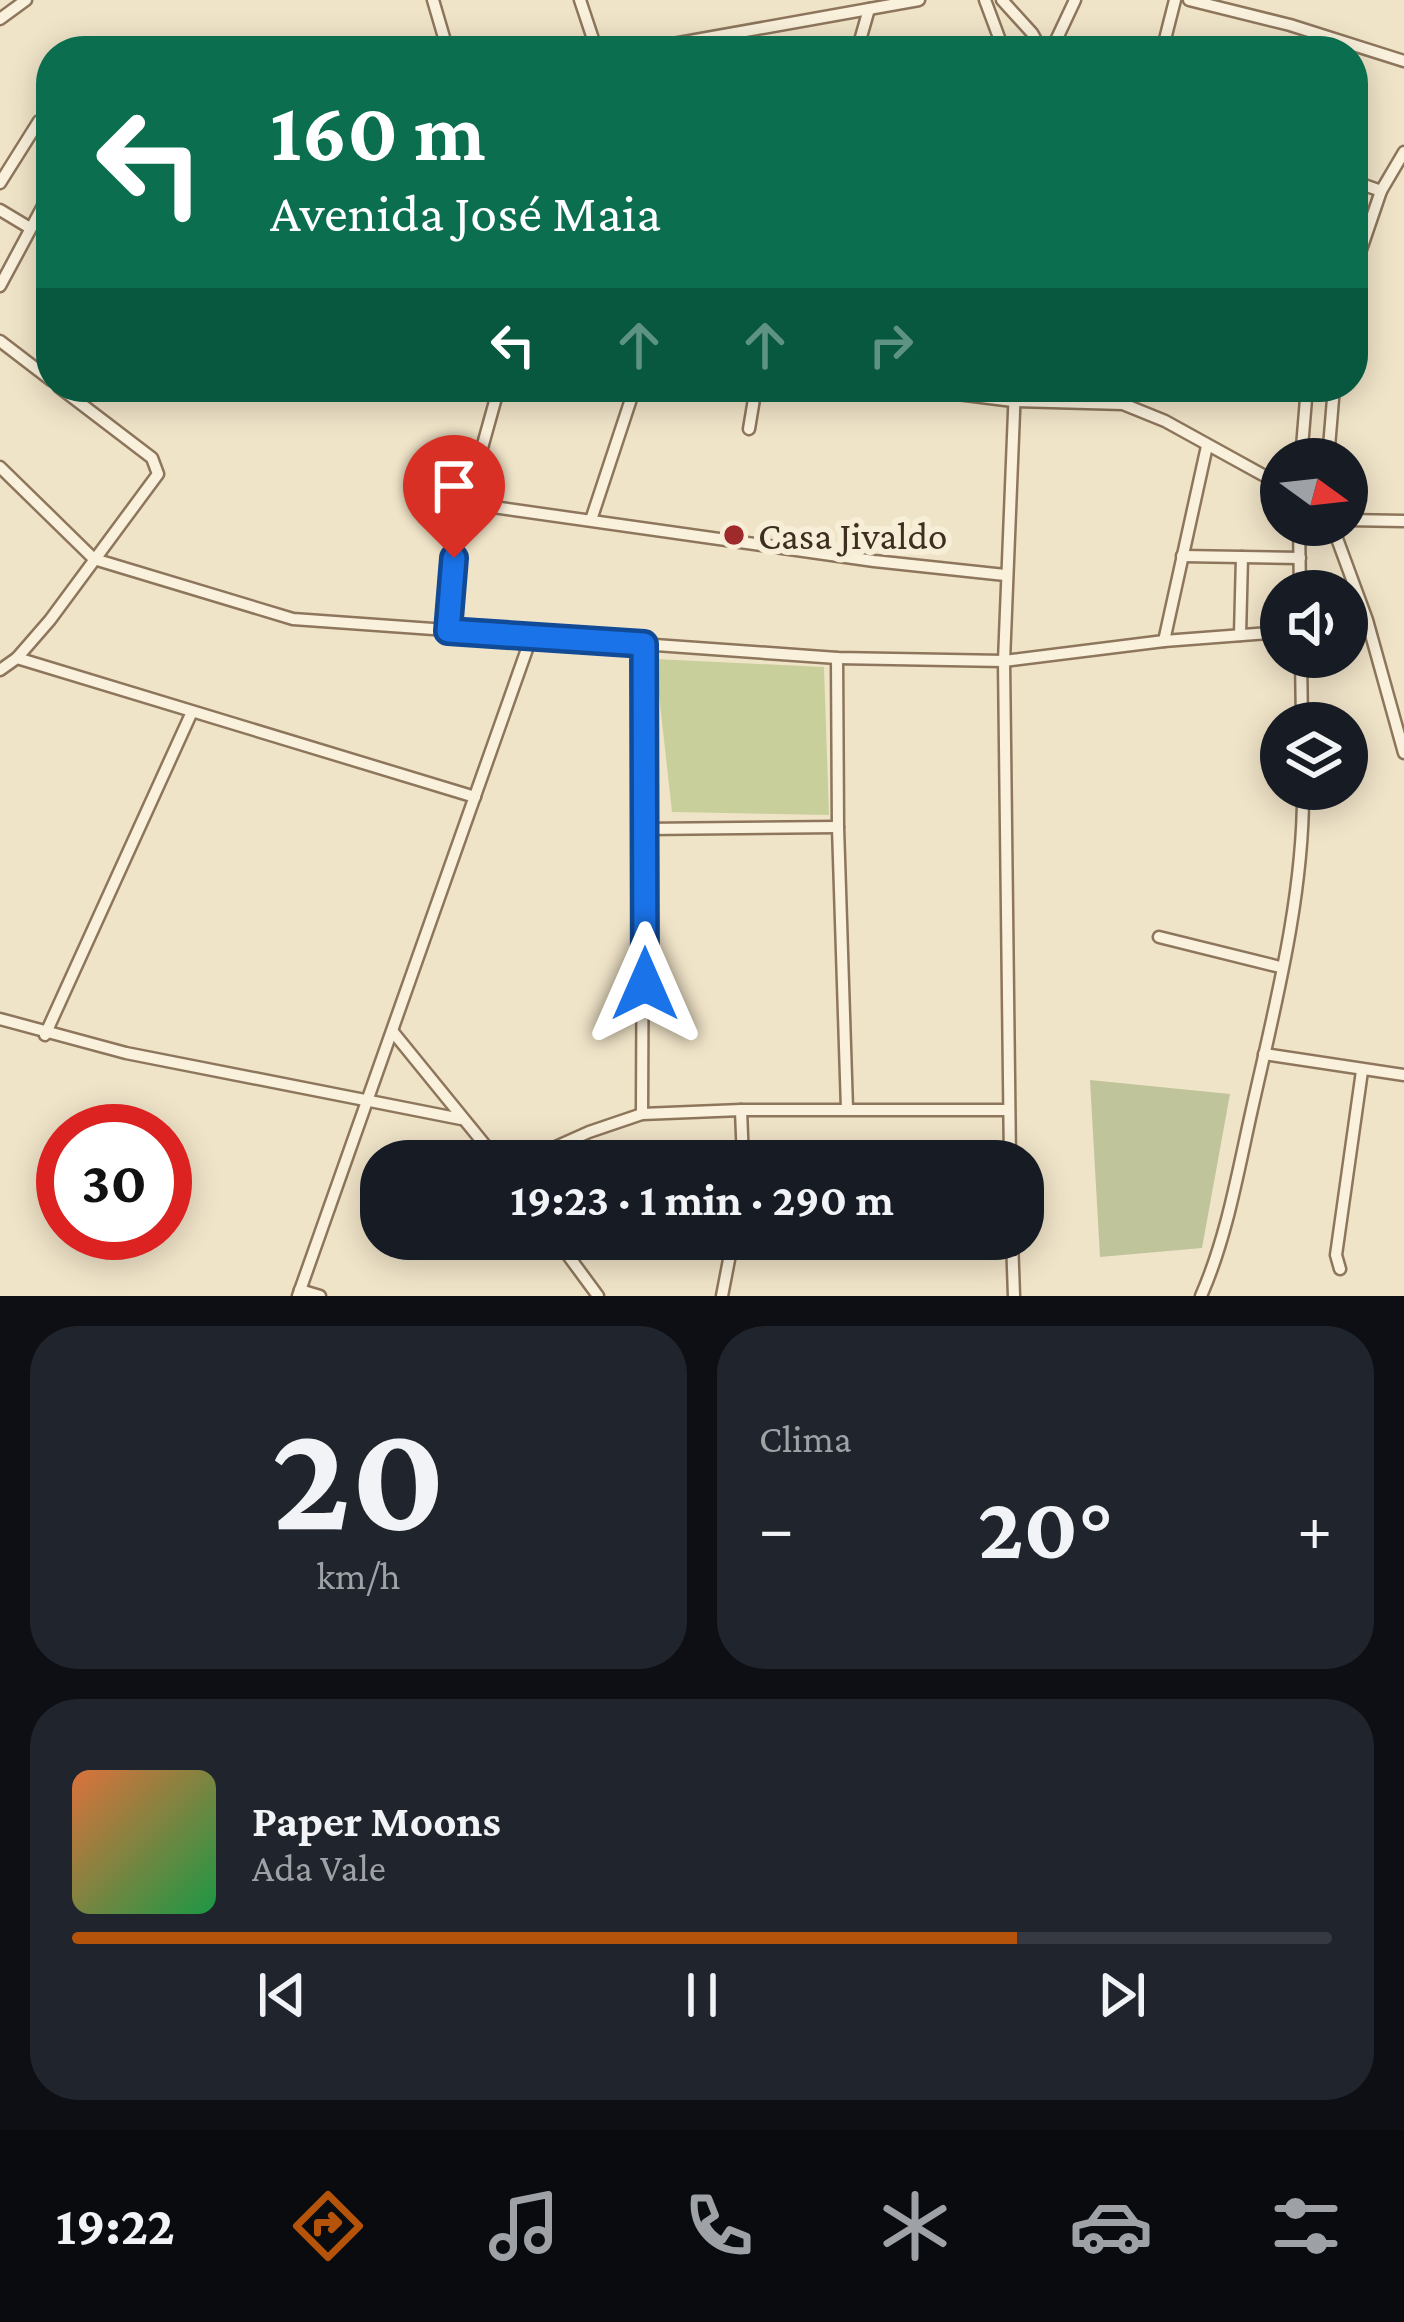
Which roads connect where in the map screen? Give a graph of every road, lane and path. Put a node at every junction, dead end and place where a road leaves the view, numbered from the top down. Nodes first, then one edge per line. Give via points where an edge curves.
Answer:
1 (26, 0) edge
2 (433, 0) edge
3 (580, 0) edge
4 (919, 0) edge
5 (985, 0) edge
6 (1002, 0) edge
7 (1076, 0) edge
8 (1175, 0) edge
9 (1189, 0) edge
10 (868, 9) junction
11 (0, 19) edge
12 (444, 36) edge
13 (592, 36) edge
14 (717, 36) edge
15 (861, 36) edge
16 (998, 36) edge
17 (1035, 36) edge
18 (1055, 36) edge
19 (1166, 36) edge
20 (1325, 36) edge
21 (1368, 50) edge
22 (1404, 61) edge
23 (36, 127) edge
24 (1404, 152) edge
25 (0, 184) edge
26 (1368, 186) edge
27 (1381, 191) junction
28 (0, 210) edge
29 (36, 217) edge
30 (30, 228) junction
31 (1368, 229) edge
32 (0, 286) edge
33 (0, 341) edge
34 (36, 369) edge
35 (79, 402) edge
36 (495, 402) edge
37 (629, 402) edge
38 (754, 402) edge
39 (1014, 402) edge
40 (1101, 402) edge
41 (1306, 402) edge
42 (1333, 402) edge
43 (749, 429) dead end
44 (1303, 438) edge
45 (1330, 438) edge
46 (1207, 446) junction
47 (0, 467) edge
48 (1260, 474) edge
49 (465, 503) junction
50 (591, 520) junction
51 (1368, 520) edge
52 (1404, 520) edge
53 (1300, 546) edge
54 (1340, 546) edge
55 (1182, 556) junction
56 (1242, 557) junction
57 (1300, 558) junction
58 (94, 560) junction
59 (1300, 570) edge
60 (1005, 575) junction
61 (448, 631) junction
62 (1260, 634) edge
63 (532, 635) junction
64 (1240, 635) junction
65 (1165, 641) junction
66 (644, 644) junction
67 (17, 658) junction
68 (837, 658) junction
69 (1004, 662) junction
70 (0, 670) edge
71 (191, 714) junction
72 (1404, 753) edge
73 (475, 797) junction
74 (1302, 810) edge
75 (838, 827) junction
76 (645, 829) junction
77 (1160, 937) dead end
78 (1280, 968) junction
79 (0, 1019) edge
80 (393, 1032) junction
81 (45, 1035) junction
82 (1264, 1054) junction
83 (1362, 1071) junction
84 (1404, 1075) edge
85 (369, 1098) junction
86 (741, 1109) junction
87 (847, 1109) junction
88 (1008, 1109) junction
89 (642, 1114) junction
90 (461, 1119) junction
91 (480, 1140) edge
92 (571, 1140) edge
93 (742, 1140) edge
94 (1009, 1140) edge
95 (571, 1260) edge
96 (729, 1260) edge
97 (1013, 1260) edge
98 (1340, 1269) dead end
99 (299, 1293) edge
100 (320, 1296) edge
101 (598, 1296) edge
102 (722, 1296) edge
103 (1014, 1296) edge
104 (1201, 1296) edge

1 - 11 street
2 - 12 street
3 - 13 street
4 - 10 street
5 - 16 street
6 - 17 street
7 - 18 street
8 - 19 street
9 - 20 street
10 - 14 street
10 - 15 street
21 - 22 street
23 - 25 street
24 - 27 street
26 - 27 street
27 - 31 street
28 - 30 street
29 - 30 street
30 - 32 street
33 - 34 street
35 - 58 street via 158,468
36 - 49 street
37 - 50 street
38 - 43 street
39 - 60 street
40 - 46 street via 1166,421
41 - 44 street
42 - 45 street
46 - 48 street
46 - 55 street
47 - 58 street
49 - 50 street
49 - 61 street
50 - 60 street
51 - 52 street
53 - 57 street
54 - 72 street
55 - 56 street
55 - 65 street
56 - 57 street
56 - 64 street
57 - 59 street
58 - 61 street via 293,619
58 - 67 street
60 - 69 street
61 - 63 street
62 - 64 street
63 - 66 street
63 - 73 street
64 - 65 street
65 - 69 street
66 - 68 street
66 - 76 street
67 - 70 street
67 - 71 street
68 - 69 street
68 - 75 street
69 - 88 street
71 - 73 street
71 - 81 street
73 - 80 street
74 - 78 street
75 - 76 street
75 - 87 street
76 - 89 street
77 - 78 street
78 - 82 street
79 - 81 street
80 - 85 street
80 - 90 street
81 - 85 street
82 - 83 street
82 - 104 street via 1228,1217
83 - 84 street
83 - 98 street
85 - 90 street
85 - 99 street
86 - 87 street
86 - 89 street
86 - 93 street
87 - 88 street
88 - 94 street
89 - 92 street
90 - 91 street
95 - 101 street
96 - 102 street
97 - 103 street
99 - 100 street

